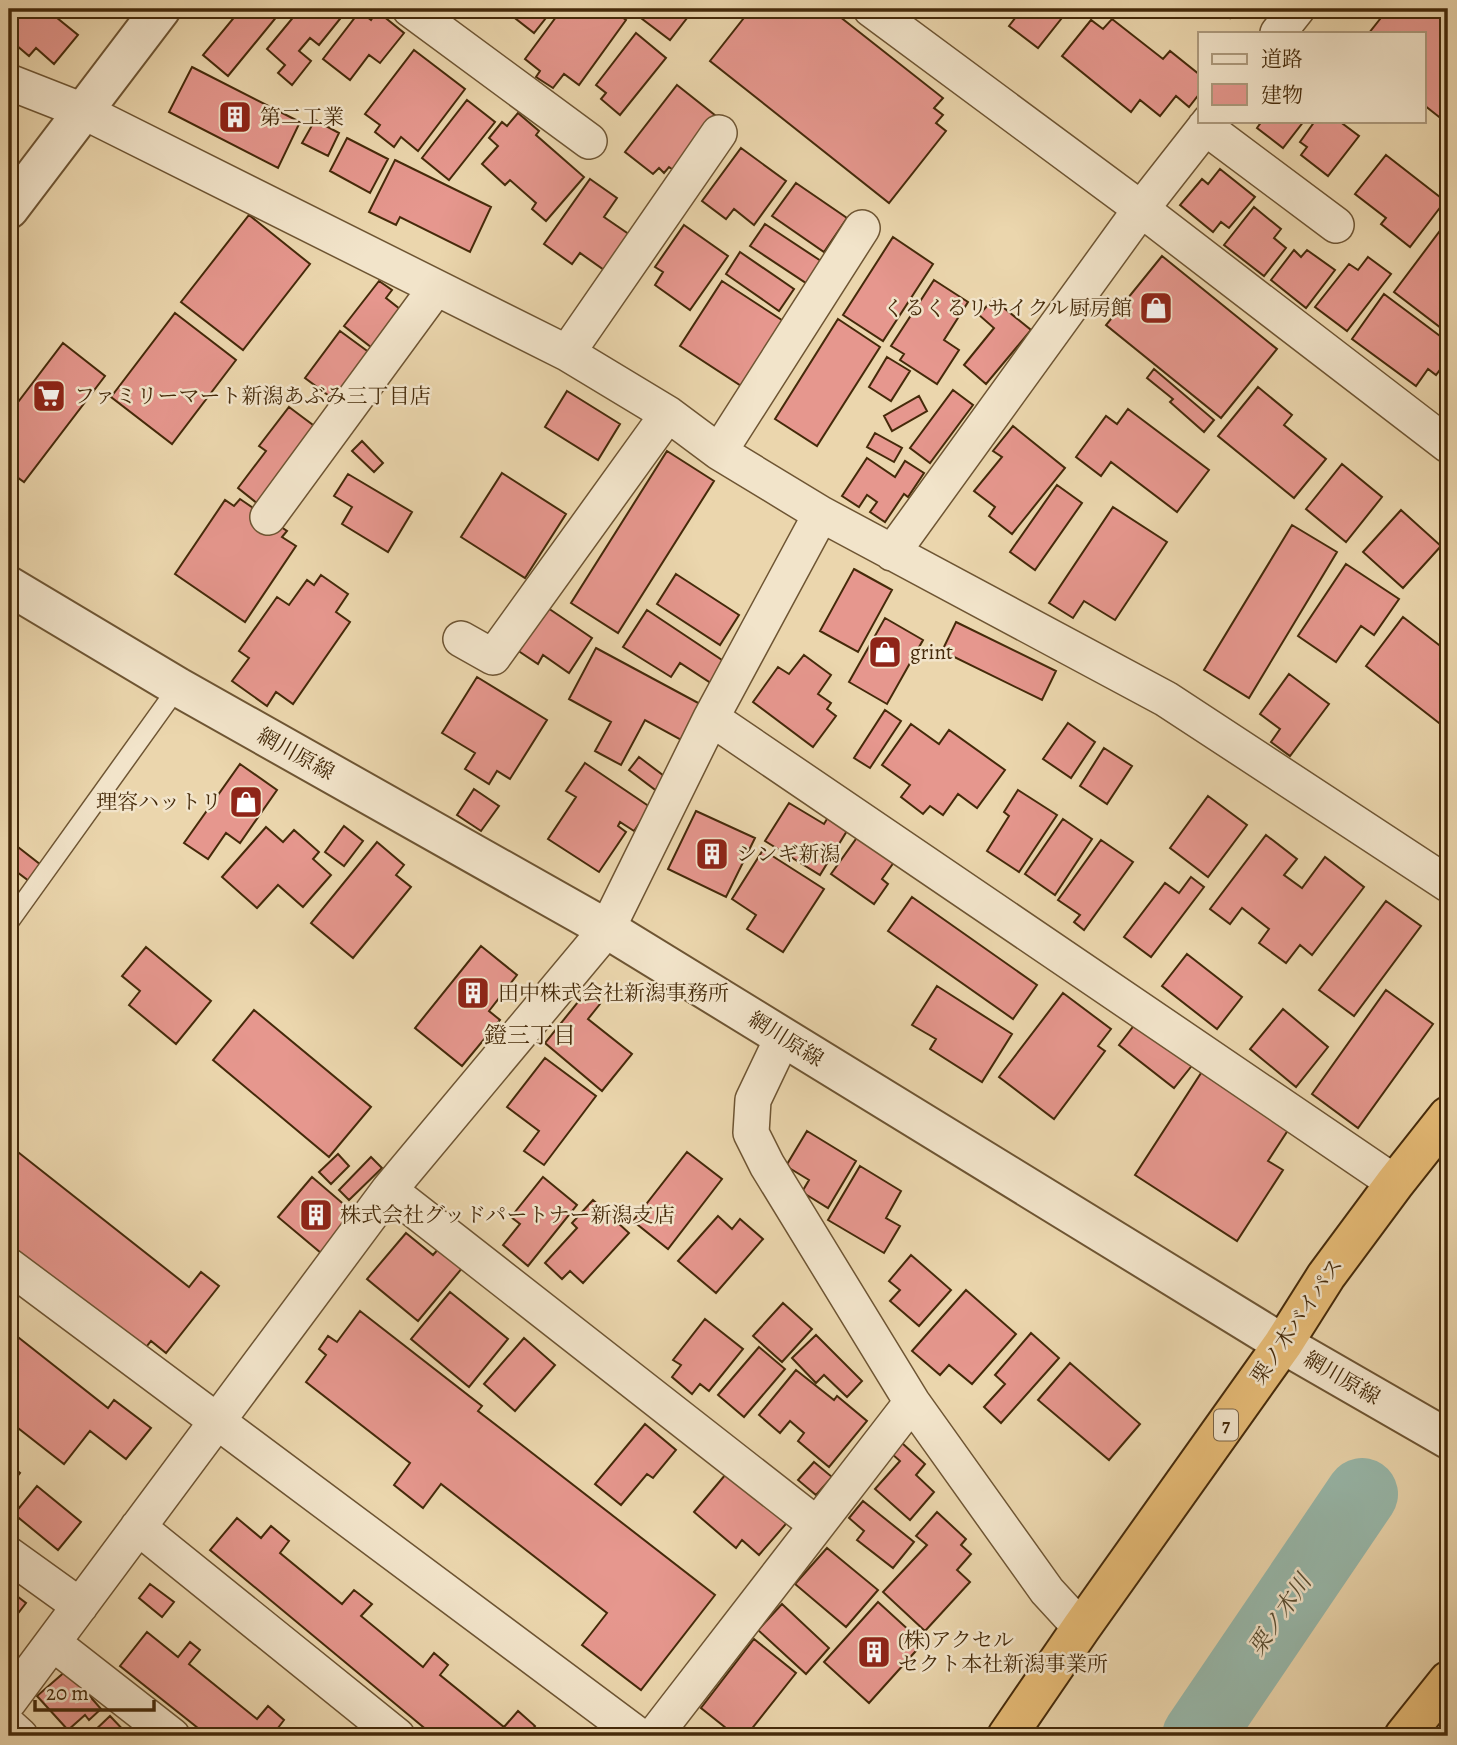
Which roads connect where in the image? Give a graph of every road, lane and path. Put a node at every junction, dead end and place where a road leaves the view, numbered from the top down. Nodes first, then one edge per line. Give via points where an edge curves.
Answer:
1 (161, 9) edge
2 (410, 9) edge
3 (871, 9) edge
4 (1297, 9) edge
5 (1279, 32) edge
6 (9, 82) edge
7 (83, 111) junction
8 (1207, 124) edge
9 (719, 133) dead end
10 (589, 141) dead end
11 (9, 209) edge
12 (1141, 209) junction
13 (1336, 225) dead end
14 (862, 228) dead end
15 (436, 288) junction
16 (566, 353) junction
17 (668, 414) junction
18 (1448, 445) edge
19 (719, 452) junction
20 (821, 514) junction
21 (268, 517) dead end
22 (892, 553) junction
23 (9, 586) edge
24 (461, 639) dead end
25 (178, 687) junction
26 (711, 718) junction
27 (1448, 884) edge
28 (10, 921) edge
29 (607, 929) junction
30 (783, 1037) junction
31 (1448, 1116) edge
32 (1395, 1183) junction
33 (388, 1189) junction
34 (9, 1266) edge
35 (1283, 1344) junction
36 (912, 1402) junction
37 (218, 1421) junction
38 (1448, 1439) edge
39 (817, 1525) junction
40 (138, 1527) junction
41 (9, 1555) edge
42 (80, 1606) junction
43 (1081, 1629) junction
44 (53, 1643) junction
45 (1448, 1681) edge
46 (9, 1701) edge
47 (9, 1726) edge
48 (20, 1736) edge
49 (172, 1736) edge
50 (397, 1736) edge
51 (639, 1736) edge
52 (654, 1736) edge
53 (1007, 1736) edge
54 (1404, 1736) edge

1 - 7 street
2 - 10 street
3 - 12 street
4 - 5 street
6 - 7 street
7 - 11 street
7 - 15 street
8 - 12 street
8 - 13 street
9 - 16 street
12 - 18 street
12 - 22 street
14 - 19 street
15 - 16 street
15 - 21 street
16 - 17 street
17 - 19 street
17 - 24 street via 492,657
19 - 20 street
20 - 22 street
20 - 26 street
22 - 27 street via 1166,699
23 - 25 street, 網川原線
25 - 28 lane
25 - 29 street, 網川原線
26 - 29 street
26 - 32 street
29 - 30 street, 網川原線
29 - 33 street
30 - 35 street, 網川原線
30 - 36 street via 753,1100 751,1133
31 - 32 highway, 栗ノ木バイパス / 7
32 - 35 highway, 栗ノ木バイパス / 7 via 1326,1276
33 - 37 street
33 - 39 street
34 - 37 street
35 - 38 street, 網川原線
35 - 43 highway, 栗ノ木バイパス / 7
36 - 39 street
36 - 43 street via 1047,1591
37 - 40 street
37 - 51 street
39 - 52 street
40 - 42 street
40 - 50 street
41 - 42 street
42 - 44 street
43 - 53 highway, 栗ノ木バイパス / 7
44 - 46 street
44 - 49 street
45 - 54 highway
47 - 48 street

